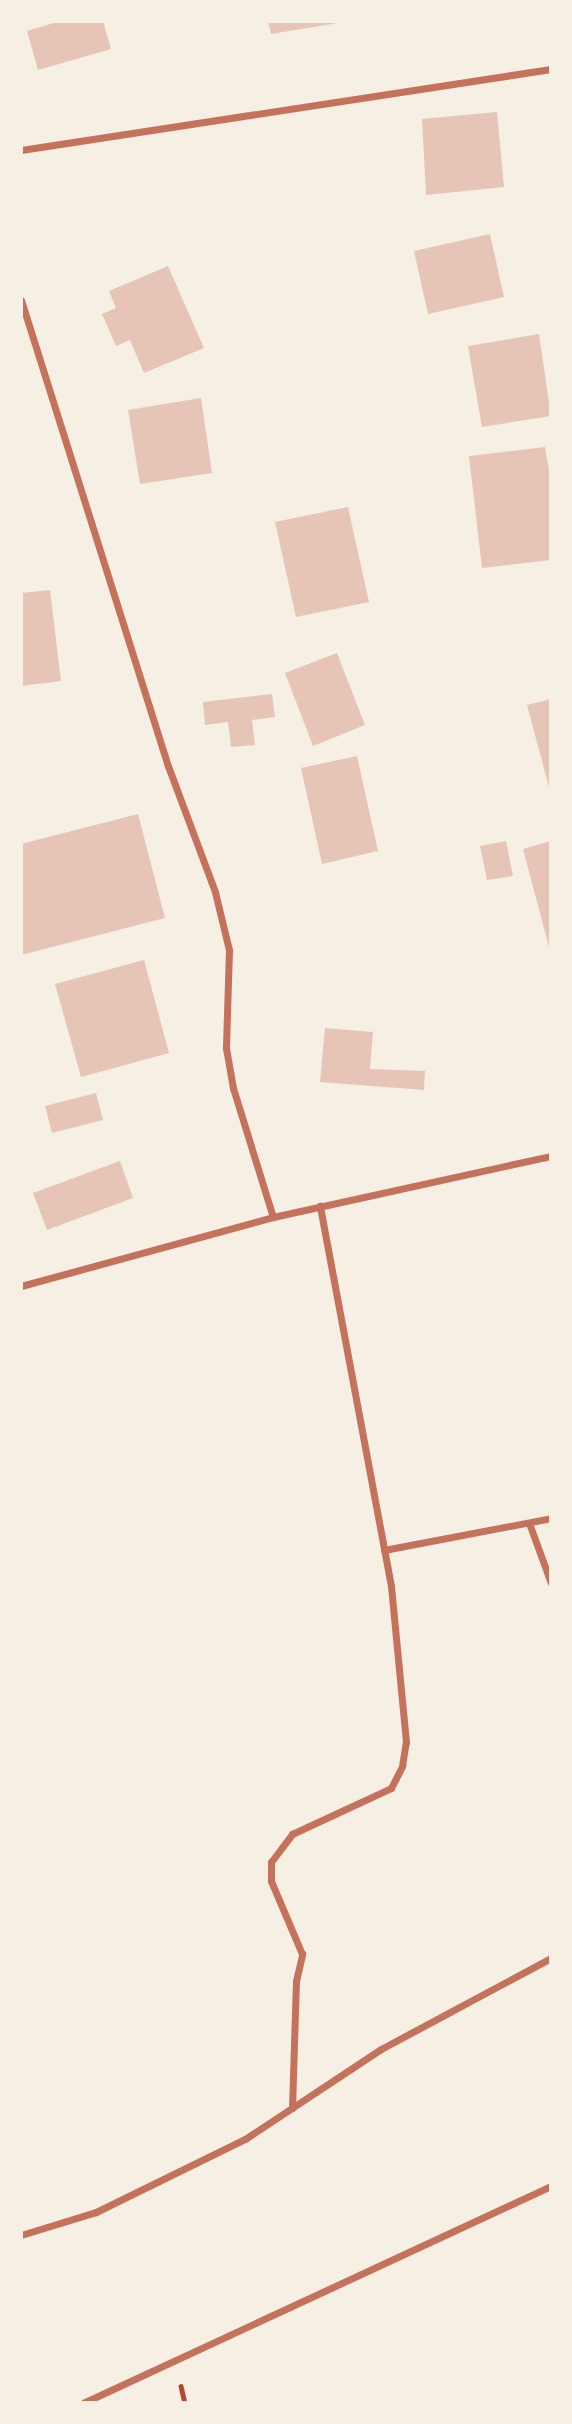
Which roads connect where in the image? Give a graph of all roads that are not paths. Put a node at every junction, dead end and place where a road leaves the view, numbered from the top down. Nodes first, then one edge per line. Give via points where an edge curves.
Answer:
1 (551, 69) edge
2 (21, 150) edge
3 (21, 300) edge
4 (551, 1156) edge
5 (320, 1206) junction
6 (273, 1217) junction
7 (21, 1286) edge
8 (551, 1518) edge
9 (529, 1523) junction
10 (384, 1550) junction
11 (551, 1583) edge
12 (551, 1958) edge
13 (292, 2108) junction
14 (551, 2186) edge
15 (21, 2235) edge
16 (83, 2403) edge

1 - 2 street
3 - 6 street via 167,766 215,892 229,950 226,1048 233,1088
4 - 5 street
5 - 6 street
5 - 10 street
6 - 7 street
8 - 9 street
9 - 10 street
9 - 11 street
10 - 13 street via 406,1742 402,1766 391,1788 292,1834 271,1862 271,1881 302,1954 296,1981
12 - 13 street via 381,2049
13 - 15 street via 245,2139 96,2212
14 - 16 street

